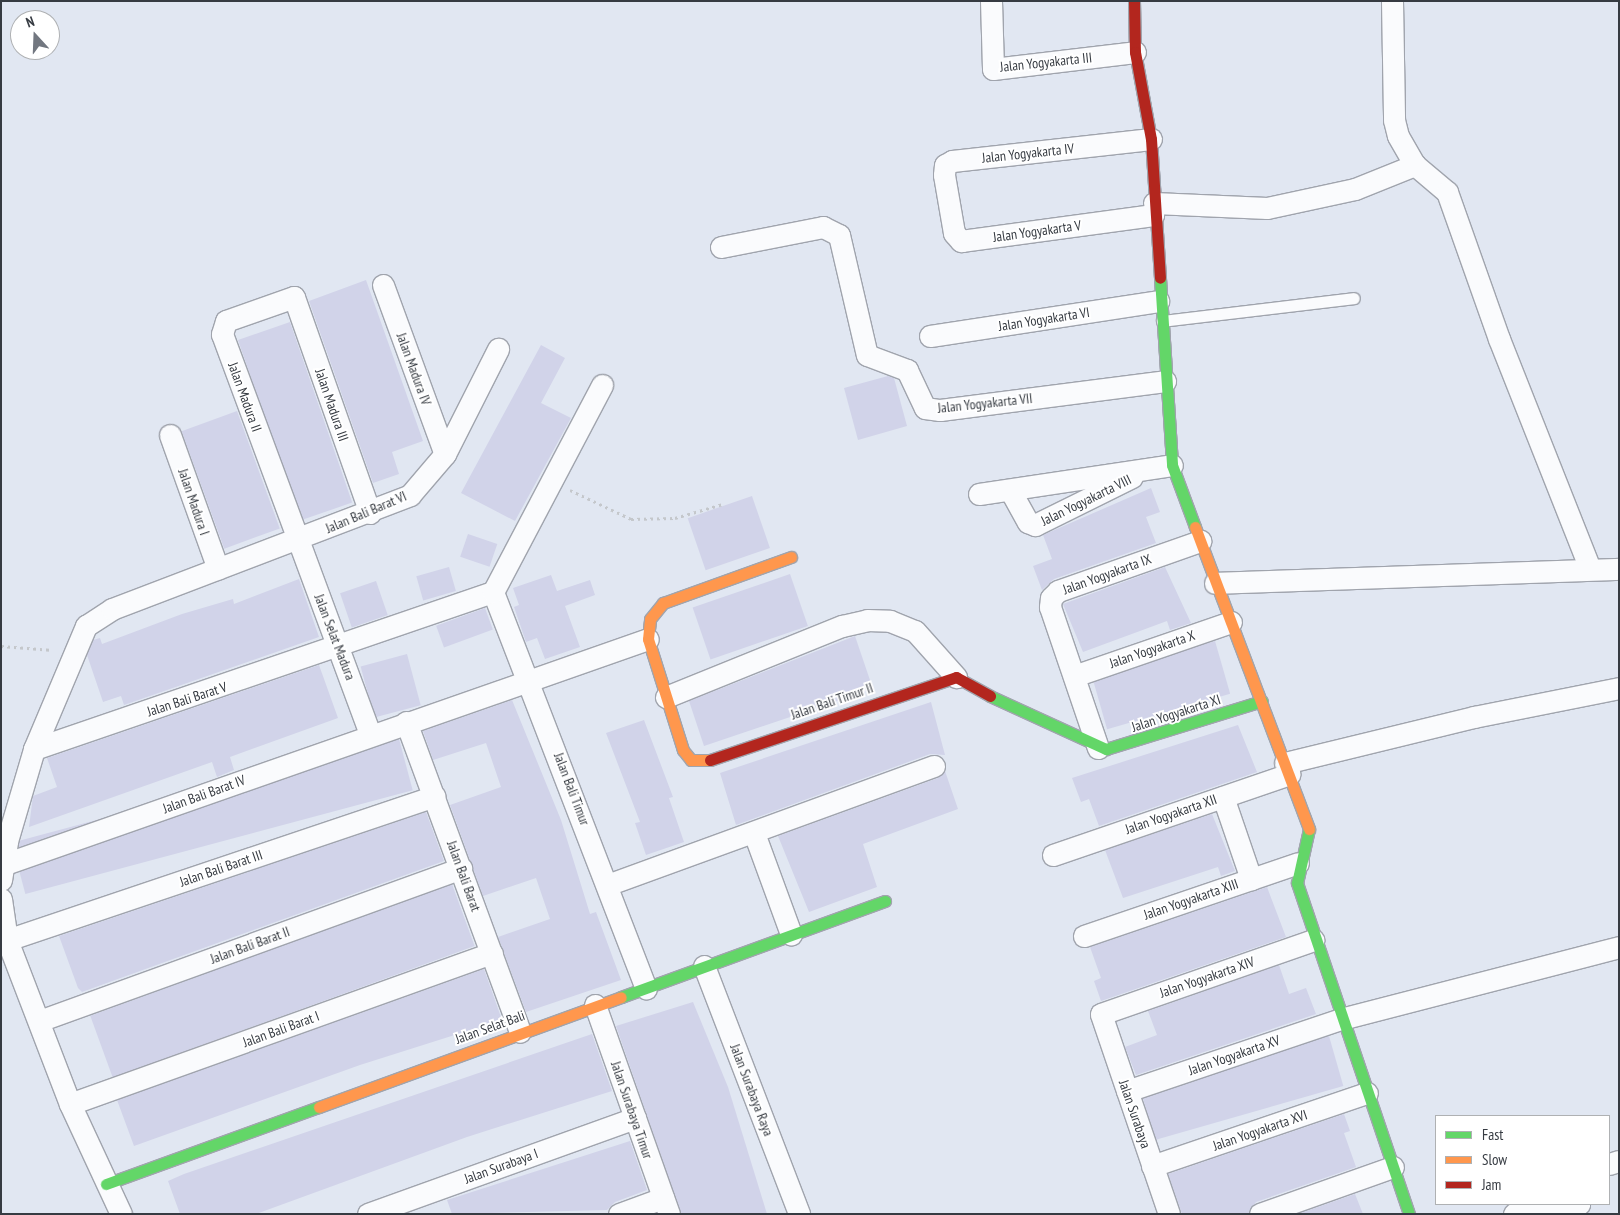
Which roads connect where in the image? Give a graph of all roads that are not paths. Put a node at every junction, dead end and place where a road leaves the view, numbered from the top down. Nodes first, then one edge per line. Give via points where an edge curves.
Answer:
1 (991, 1) edge
2 (1134, 1) edge
3 (1392, 1) edge
4 (1135, 52) junction
5 (1150, 139) junction
6 (1415, 165) junction
7 (947, 204) joint
8 (1154, 209) junction
9 (721, 246) dead end
10 (383, 284) dead end
11 (294, 297) joint
12 (1354, 298) dead end
13 (1159, 311) junction
14 (930, 336) dead end
15 (498, 349) dead end
16 (1165, 381) junction
17 (602, 385) dead end
18 (170, 435) dead end
19 (445, 454) junction
20 (1172, 465) junction
21 (1150, 468) junction
22 (1010, 490) junction
23 (979, 494) dead end
24 (370, 513) junction
25 (298, 540) junction
26 (1200, 541) junction
27 (791, 557) dead end
28 (1590, 568) junction
29 (1619, 569) edge
30 (218, 570) junction
31 (1215, 583) junction
32 (493, 592) junction
33 (1231, 622) junction
34 (648, 639) junction
35 (340, 648) junction
36 (1074, 676) junction
37 (956, 677) junction
38 (531, 680) junction
39 (1619, 688) edge
40 (666, 696) junction
41 (1262, 700) junction
42 (406, 722) junction
43 (370, 735) junction
44 (1098, 748) junction
45 (34, 749) junction
46 (934, 766) dead end
47 (1287, 768) junction
48 (434, 796) junction
49 (1223, 797) junction
50 (754, 833) junction
51 (1053, 855) dead end
52 (1298, 863) junction
53 (2, 865) edge
54 (461, 868) junction
55 (1251, 879) junction
56 (1, 880) edge
57 (608, 885) junction
58 (1, 899) edge
59 (886, 902) dead end
60 (791, 934) junction
61 (1084, 936) dead end
62 (8, 940) junction
63 (1314, 940) junction
64 (1619, 947) edge
65 (492, 953) junction
66 (704, 966) junction
67 (646, 988) junction
68 (595, 1005) junction
69 (1101, 1014) joint
70 (1342, 1019) junction
71 (39, 1021) junction
72 (520, 1032) junction
73 (1127, 1091) junction
74 (1367, 1093) junction
75 (70, 1104) junction
76 (635, 1118) junction
77 (1152, 1166) junction
78 (1393, 1167) junction
79 (106, 1184) junction
80 (1572, 1205) edge
81 (666, 1206) edge
82 (121, 1214) edge
83 (368, 1214) edge
84 (619, 1214) edge
85 (800, 1214) edge
86 (1169, 1214) edge
87 (1260, 1214) edge
88 (1409, 1214) edge
89 (1514, 1214) edge

1 - 4 street, Jalan Yogyakarta III via 993,69
2 - 4 street
3 - 6 street via 1394,120
4 - 5 street
5 - 7 street, Jalan Yogyakarta IV via 952,161 945,165
5 - 8 street
6 - 8 street via 1355,189 1267,208
6 - 28 street via 1447,192 1499,339
7 - 8 street, Jalan Yogyakarta V via 954,233 961,241
8 - 13 street
9 - 16 street, Jalan Yogyakarta VII via 822,226 839,235 867,355 907,370 925,408 940,410
10 - 19 street, Jalan Madura IV
11 - 24 street, Jalan Madura III
11 - 25 street, Jalan Madura II via 226,321 222,334
12 - 13 lane
13 - 14 street, Jalan Yogyakarta VI
13 - 16 street
15 - 19 street, Jalan Bali Barat VI
16 - 20 street
17 - 32 street
18 - 30 street, Jalan Madura I
19 - 24 street, Jalan Bali Barat VI via 410,495
20 - 21 street, Jalan Yogyakarta VIII
20 - 26 street
21 - 22 street, Jalan Yogyakarta VIII
21 - 22 street, Jalan Yogyakarta VIII via 1035,525 1028,522
22 - 23 street, Jalan Yogyakarta VIII
24 - 25 street, Jalan Bali Barat VI
25 - 30 street, Jalan Bali Barat VI
25 - 35 street, Jalan Selat Madura
26 - 31 street
26 - 36 street, Jalan Yogyakarta IX via 1058,591 1050,607
27 - 34 street via 663,603 650,619
28 - 29 street
28 - 31 street
30 - 45 street, Jalan Bali Barat VI via 98,616 73,649
31 - 33 street
32 - 35 street, Jalan Bali Barat V
32 - 38 street, Jalan Bali Timur
33 - 36 street, Jalan Yogyakarta X
33 - 41 street
34 - 38 street, Jalan Bali Barat IV
34 - 40 street, Jalan Bali Timur II
35 - 43 street, Jalan Selat Madura
35 - 45 street, Jalan Bali Barat V
36 - 44 street, Jalan Yogyakarta IX
37 - 40 street via 915,631 890,621 867,620 842,626
37 - 40 street, Jalan Bali Timur II via 701,763 683,750
37 - 44 street via 1016,711
38 - 42 street, Jalan Bali Barat IV
38 - 57 street, Jalan Bali Timur
39 - 47 street, Jalan Yogyakarta XII via 1474,717
41 - 44 street, Jalan Yogyakarta XI via 1112,749
41 - 47 street
42 - 43 street, Jalan Bali Barat IV
42 - 48 street, Jalan Bali Barat
43 - 53 street, Jalan Bali Barat IV
45 - 53 street, Jalan Bali Barat VI
46 - 50 street
47 - 49 street, Jalan Yogyakarta XII
47 - 52 street via 1311,837
48 - 54 street, Jalan Bali Barat
48 - 62 street, Jalan Bali Barat III
49 - 51 street, Jalan Yogyakarta XII
49 - 55 street
50 - 57 street
50 - 60 street
52 - 55 street, Jalan Yogyakarta XIII
52 - 63 street via 1297,883
53 - 56 street, Jalan Bali Barat VI
54 - 65 street, Jalan Bali Barat
54 - 71 street, Jalan Bali Barat II
55 - 61 street, Jalan Yogyakarta XIII
57 - 67 street, Jalan Bali Timur
58 - 62 street
59 - 60 street, Jalan Selat Bali
60 - 66 street, Jalan Selat Bali
62 - 71 street
63 - 69 street, Jalan Yogyakarta XIV
63 - 70 street
64 - 70 street, Jalan Yogyakarta XV
65 - 72 street, Jalan Bali Barat
65 - 75 street, Jalan Bali Barat I
66 - 67 street, Jalan Selat Bali
66 - 85 street, Jalan Surabaya Raya
67 - 68 street, Jalan Selat Bali
68 - 72 street, Jalan Selat Bali
68 - 76 street, Jalan Surabaya Timur
69 - 73 street, Jalan Surabaya
70 - 73 street, Jalan Yogyakarta XV
70 - 74 street
71 - 75 street
72 - 79 street, Jalan Selat Bali
73 - 77 street, Jalan Surabaya
74 - 77 street, Jalan Yogyakarta XVI
74 - 78 street
75 - 79 street
76 - 81 street, Jalan Surabaya Timur
76 - 83 street, Jalan Surabaya I
77 - 86 street, Jalan Surabaya
78 - 87 street
78 - 88 street
79 - 82 street
80 - 89 street
81 - 84 street

